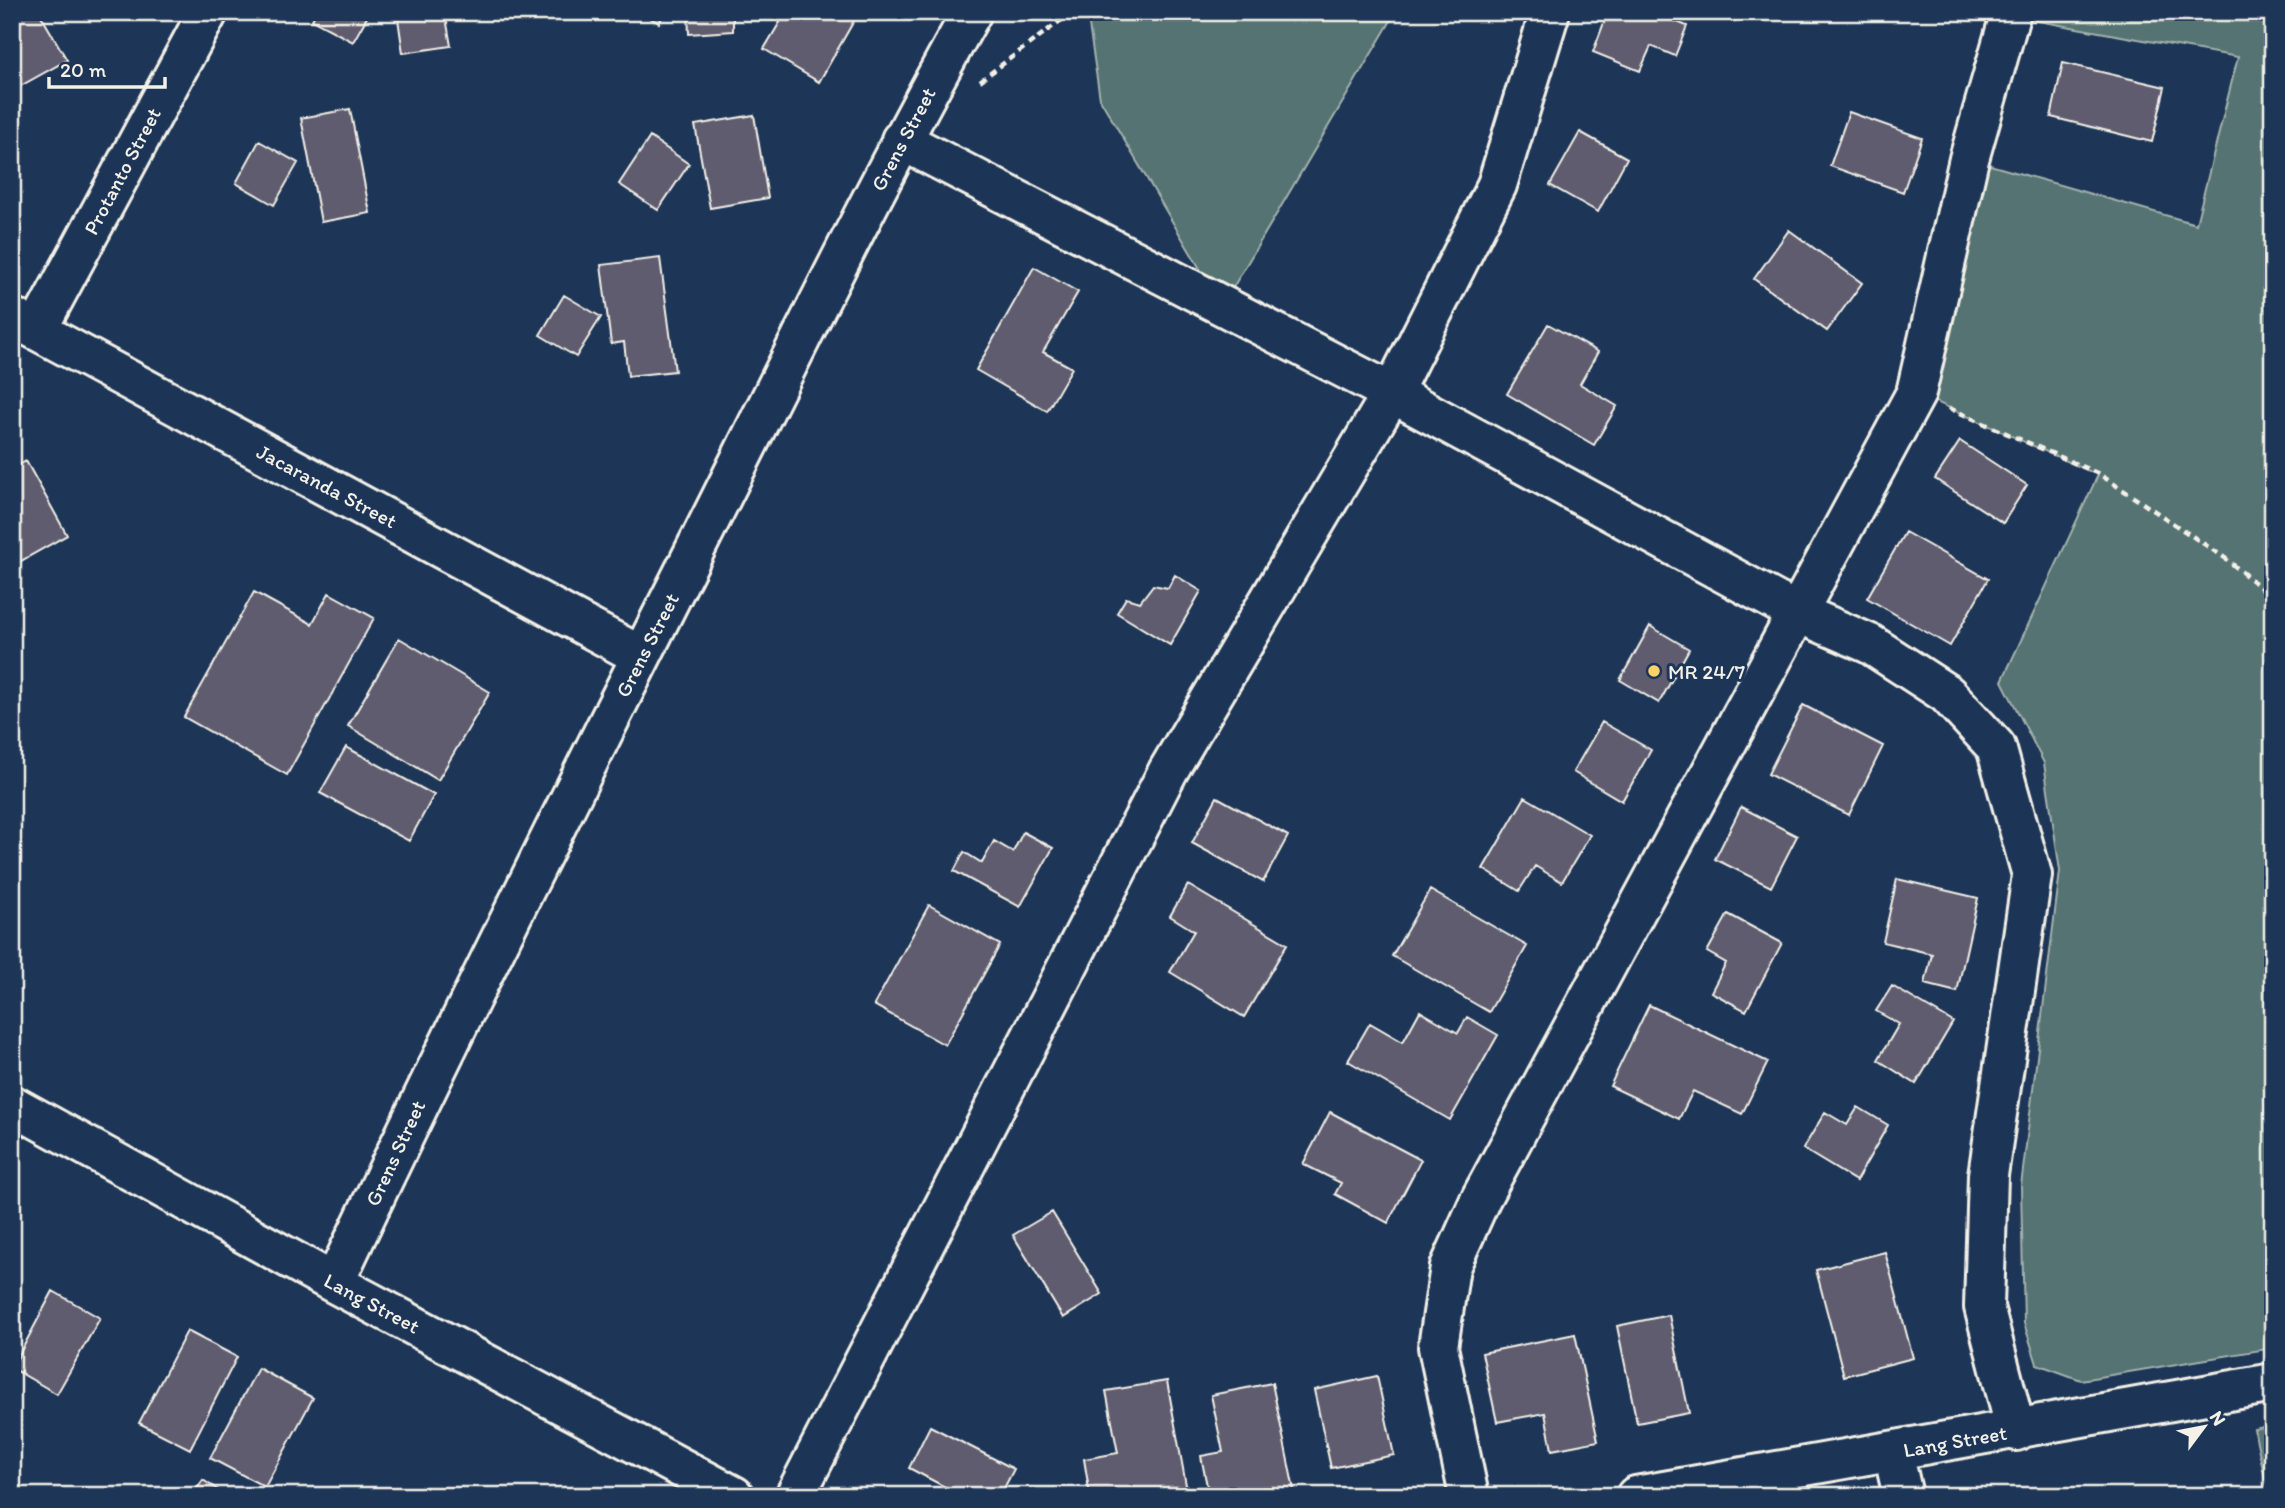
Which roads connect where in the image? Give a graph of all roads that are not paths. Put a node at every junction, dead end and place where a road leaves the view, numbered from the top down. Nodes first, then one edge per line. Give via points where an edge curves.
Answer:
1 (208, 12) edge
2 (972, 12) edge
3 (1550, 12) edge
4 (2011, 12) edge
5 (901, 139) junction
6 (24, 324) edge
7 (1392, 393) junction
8 (1796, 612) junction
9 (641, 656) junction
10 (12, 1105) edge
11 (334, 1283) junction
12 (2273, 1383) edge
13 (2016, 1430) junction
14 (1893, 1452) junction
15 (734, 1496) edge
16 (795, 1496) edge
17 (1469, 1496) edge
18 (1636, 1496) edge
19 (1903, 1496) edge

1 - 6 street, Protanto Street
2 - 5 street, Grens Street
3 - 7 street via 1497,185
4 - 8 street via 1969,159 1916,393
5 - 7 street
5 - 9 street, Grens Street
6 - 9 street, Jacaranda Street
7 - 8 street
7 - 16 street via 1168,771
8 - 13 street via 1870,644 1947,694 1996,747 2032,875 1988,1175 1986,1228 1984,1307
8 - 17 street via 1481,1198 1450,1267 1437,1347
9 - 11 street, Grens Street via 442,1053
10 - 11 street, Lang Street
11 - 15 street, Lang Street
12 - 13 street, Lang Street
13 - 14 street, Lang Street
14 - 18 street, Lang Street
14 - 19 street

